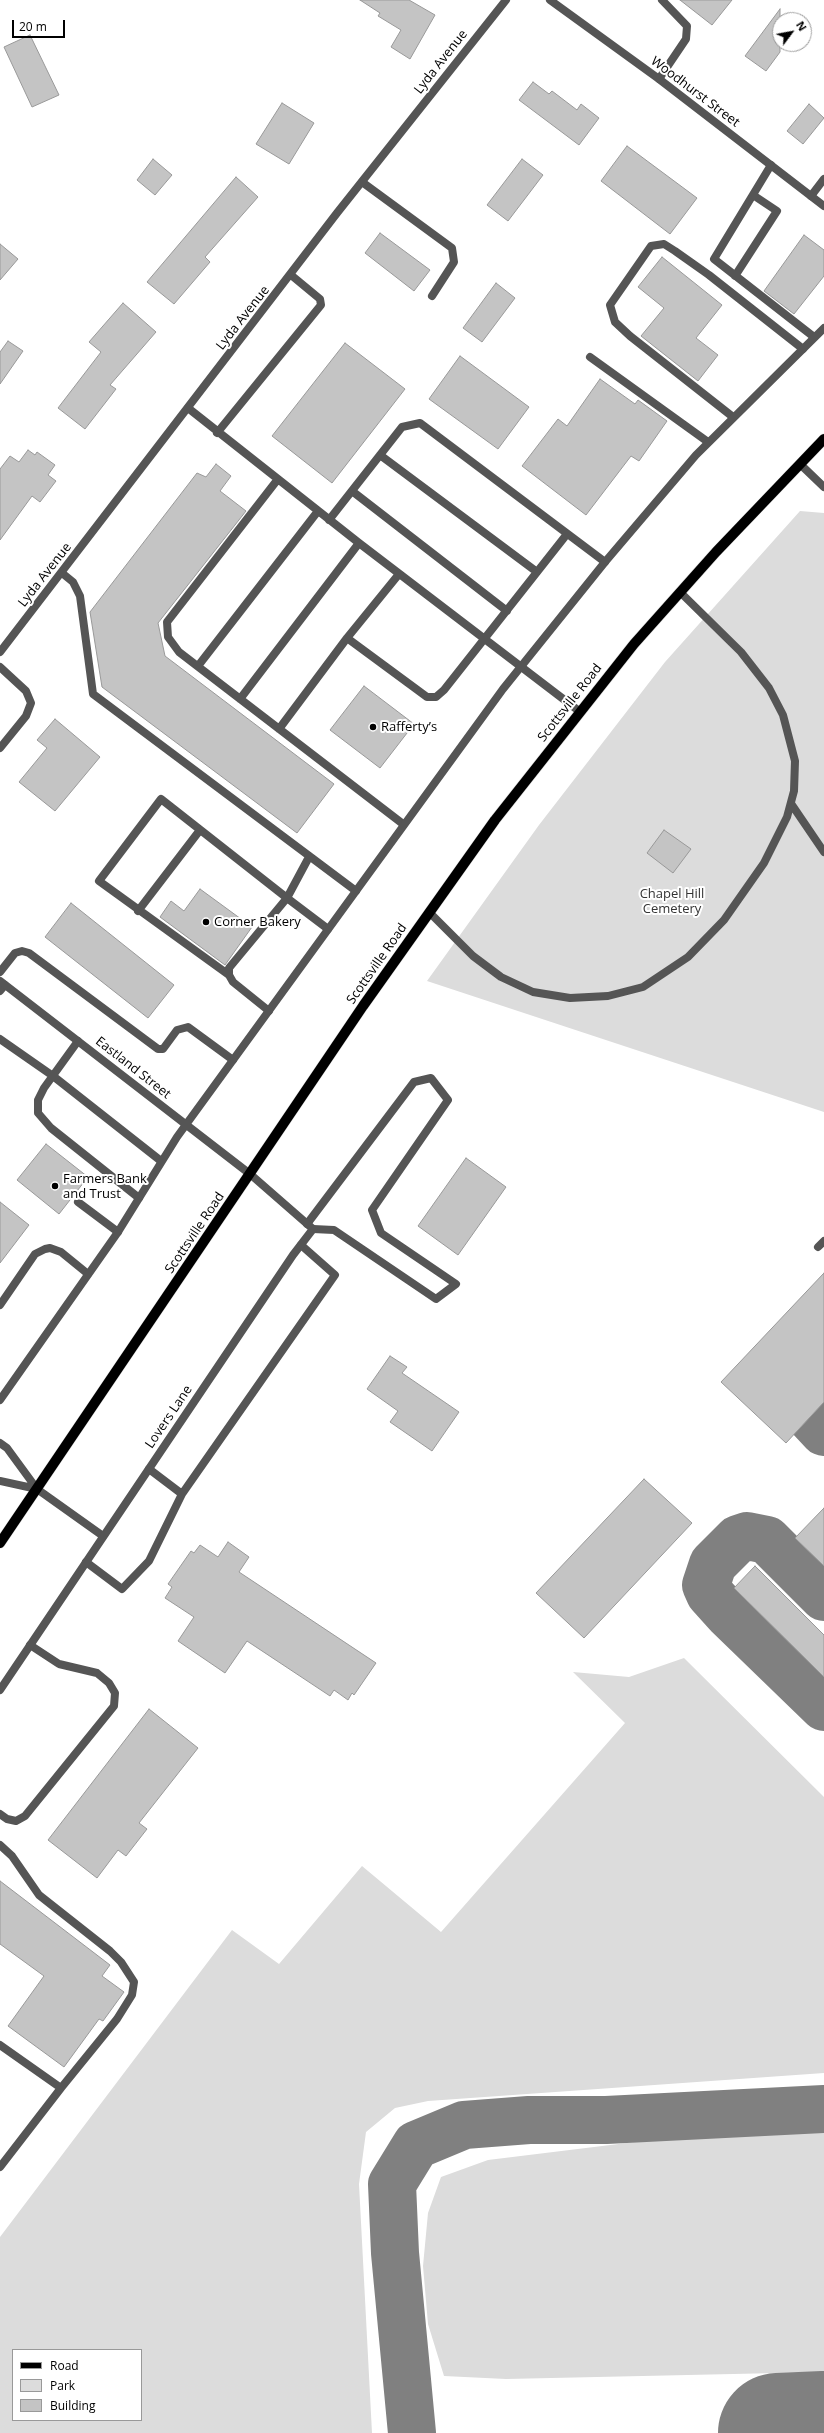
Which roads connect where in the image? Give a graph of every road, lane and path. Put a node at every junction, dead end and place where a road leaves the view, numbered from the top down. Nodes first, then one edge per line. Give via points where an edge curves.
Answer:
1 (506, 0) edge
2 (550, 0) edge
3 (662, 0) edge
4 (659, 79) junction
5 (771, 165) junction
6 (824, 179) edge
7 (362, 182) junction
8 (753, 195) junction
9 (811, 196) junction
10 (824, 206) edge
11 (292, 276) junction
12 (735, 276) junction
13 (432, 296) dead end
14 (824, 328) edge
15 (814, 337) junction
16 (803, 349) junction
17 (590, 357) dead end
18 (188, 408) junction
19 (732, 417) junction
20 (217, 433) junction
21 (824, 439) edge
22 (708, 442) junction
23 (380, 456) junction
24 (800, 464) junction
25 (278, 480) junction
26 (824, 487) edge
27 (352, 491) junction
28 (318, 511) junction
29 (329, 520) junction
30 (567, 534) junction
31 (359, 543) junction
32 (605, 562) junction
33 (537, 572) junction
34 (62, 573) junction
35 (399, 574) junction
36 (680, 592) junction
37 (507, 611) junction
38 (347, 638) junction
39 (484, 640) junction
40 (0, 652) edge
41 (0, 666) edge
42 (198, 666) junction
43 (520, 667) junction
44 (240, 699) junction
45 (579, 711) junction
46 (279, 729) junction
47 (0, 748) edge
48 (792, 805) junction
49 (403, 824) junction
50 (200, 830) junction
51 (824, 852) edge
52 (309, 857) junction
53 (356, 891) junction
54 (287, 898) junction
55 (138, 911) junction
56 (429, 912) junction
57 (328, 929) junction
58 (0, 972) edge
59 (229, 975) junction
60 (2, 986) edge
61 (269, 1011) junction
62 (0, 1039) edge
63 (78, 1041) junction
64 (233, 1060) junction
65 (53, 1076) junction
66 (186, 1124) junction
67 (161, 1161) junction
68 (250, 1174) junction
69 (139, 1198) junction
70 (78, 1202) dead end
71 (306, 1224) junction
72 (313, 1229) junction
73 (118, 1232) junction
74 (301, 1245) junction
75 (88, 1274) junction
76 (0, 1305) edge
77 (0, 1400) edge
78 (0, 1443) edge
79 (149, 1469) junction
80 (0, 1481) edge
81 (37, 1489) junction
82 (182, 1494) junction
83 (103, 1536) junction
84 (0, 1543) edge
85 (86, 1562) junction
86 (30, 1645) junction
87 (0, 1690) edge
88 (0, 1814) edge
89 (0, 1845) edge
90 (0, 2045) edge
91 (61, 2088) junction
92 (0, 2167) edge

1 - 7 street, Lyda Avenue
2 - 4 street, Woodhurst Street
3 - 4 street via 687,26 686,39
4 - 5 street, Woodhurst Street
5 - 8 street
5 - 9 street, Woodhurst Street
6 - 9 street
7 - 11 street, Lyda Avenue
7 - 13 street via 452,248 454,262
8 - 12 street via 714,259
8 - 12 street via 777,211
9 - 10 street, Woodhurst Street
11 - 18 street, Lyda Avenue
11 - 20 street via 320,299 321,305
12 - 15 street
14 - 15 street
15 - 16 street
16 - 19 street
16 - 19 street via 674,250 664,244 652,246 610,305 615,322
17 - 22 street
18 - 20 street
18 - 34 street, Lyda Avenue
19 - 22 street
20 - 25 street
21 - 24 main road, Scottsville Road
22 - 32 street
23 - 27 street
23 - 30 street via 402,427 420,423
23 - 33 street
24 - 26 street
24 - 36 main road, Scottsville Road
25 - 28 street
25 - 42 street via 167,622 168,637 179,652
27 - 29 street
27 - 37 street
28 - 29 street
28 - 42 street
29 - 31 street
30 - 32 street
30 - 33 street
31 - 35 street
31 - 44 street
32 - 43 street
33 - 37 street
34 - 40 street, Lyda Avenue
34 - 52 street via 73,582 80,596 93,694
35 - 38 street
35 - 39 street
36 - 45 main road, Scottsville Road
36 - 48 street via 751,663 777,701 788,730 795,761 796,776
37 - 39 street
38 - 39 street via 427,697 436,697 444,690
38 - 46 street
39 - 43 street
41 - 47 street via 26,691 31,703 26,716
42 - 44 street
43 - 45 street
43 - 49 street
44 - 46 street
45 - 56 main road, Scottsville Road via 495,820
46 - 49 street
48 - 51 street
48 - 56 street via 764,863 721,924 674,968 643,987 626,993 570,998 533,992 517,986 477,960
49 - 53 street
50 - 54 street
50 - 55 street
50 - 55 street via 161,799 99,881
52 - 53 street
52 - 54 street
53 - 57 street
54 - 57 street
54 - 59 street via 229,968
55 - 59 street
56 - 68 main road, Scottsville Road
57 - 61 street
58 - 64 street via 16,953 29,953 158,1049 163,1049 177,1030 188,1027
59 - 61 street via 233,982
60 - 63 street, Eastland Street
61 - 64 street
62 - 65 street
63 - 65 street
63 - 66 street, Eastland Street
64 - 66 street
65 - 67 street
65 - 69 street via 38,1100 38,1113 51,1128
66 - 67 street
66 - 68 street, Eastland Street
67 - 69 street
68 - 71 street
68 - 81 main road, Scottsville Road
69 - 73 street
70 - 73 street
71 - 72 street
71 - 72 street via 414,1082 431,1078 448,1100 372,1210 381,1233 456,1284 436,1299 334,1230
72 - 74 street, Lovers Lane
73 - 75 street
74 - 79 street, Lovers Lane
74 - 82 street via 335,1275
75 - 76 street via 61,1252 45,1249 35,1254
75 - 77 street
78 - 81 street via 7,1448
79 - 82 street
79 - 83 street, Lovers Lane
80 - 81 street
81 - 83 street
81 - 84 main road, Scottsville Road
82 - 85 street via 149,1561 122,1589
83 - 85 street, Lovers Lane
85 - 86 street, Lovers Lane
86 - 87 street, Lovers Lane
86 - 88 street via 59,1664 97,1673 109,1683 115,1693 114,1706 25,1816 16,1821
89 - 91 street via 12,1856 39,1895 110,1951 122,1962 134,1982 132,1995 117,2019
90 - 91 street
91 - 92 street

